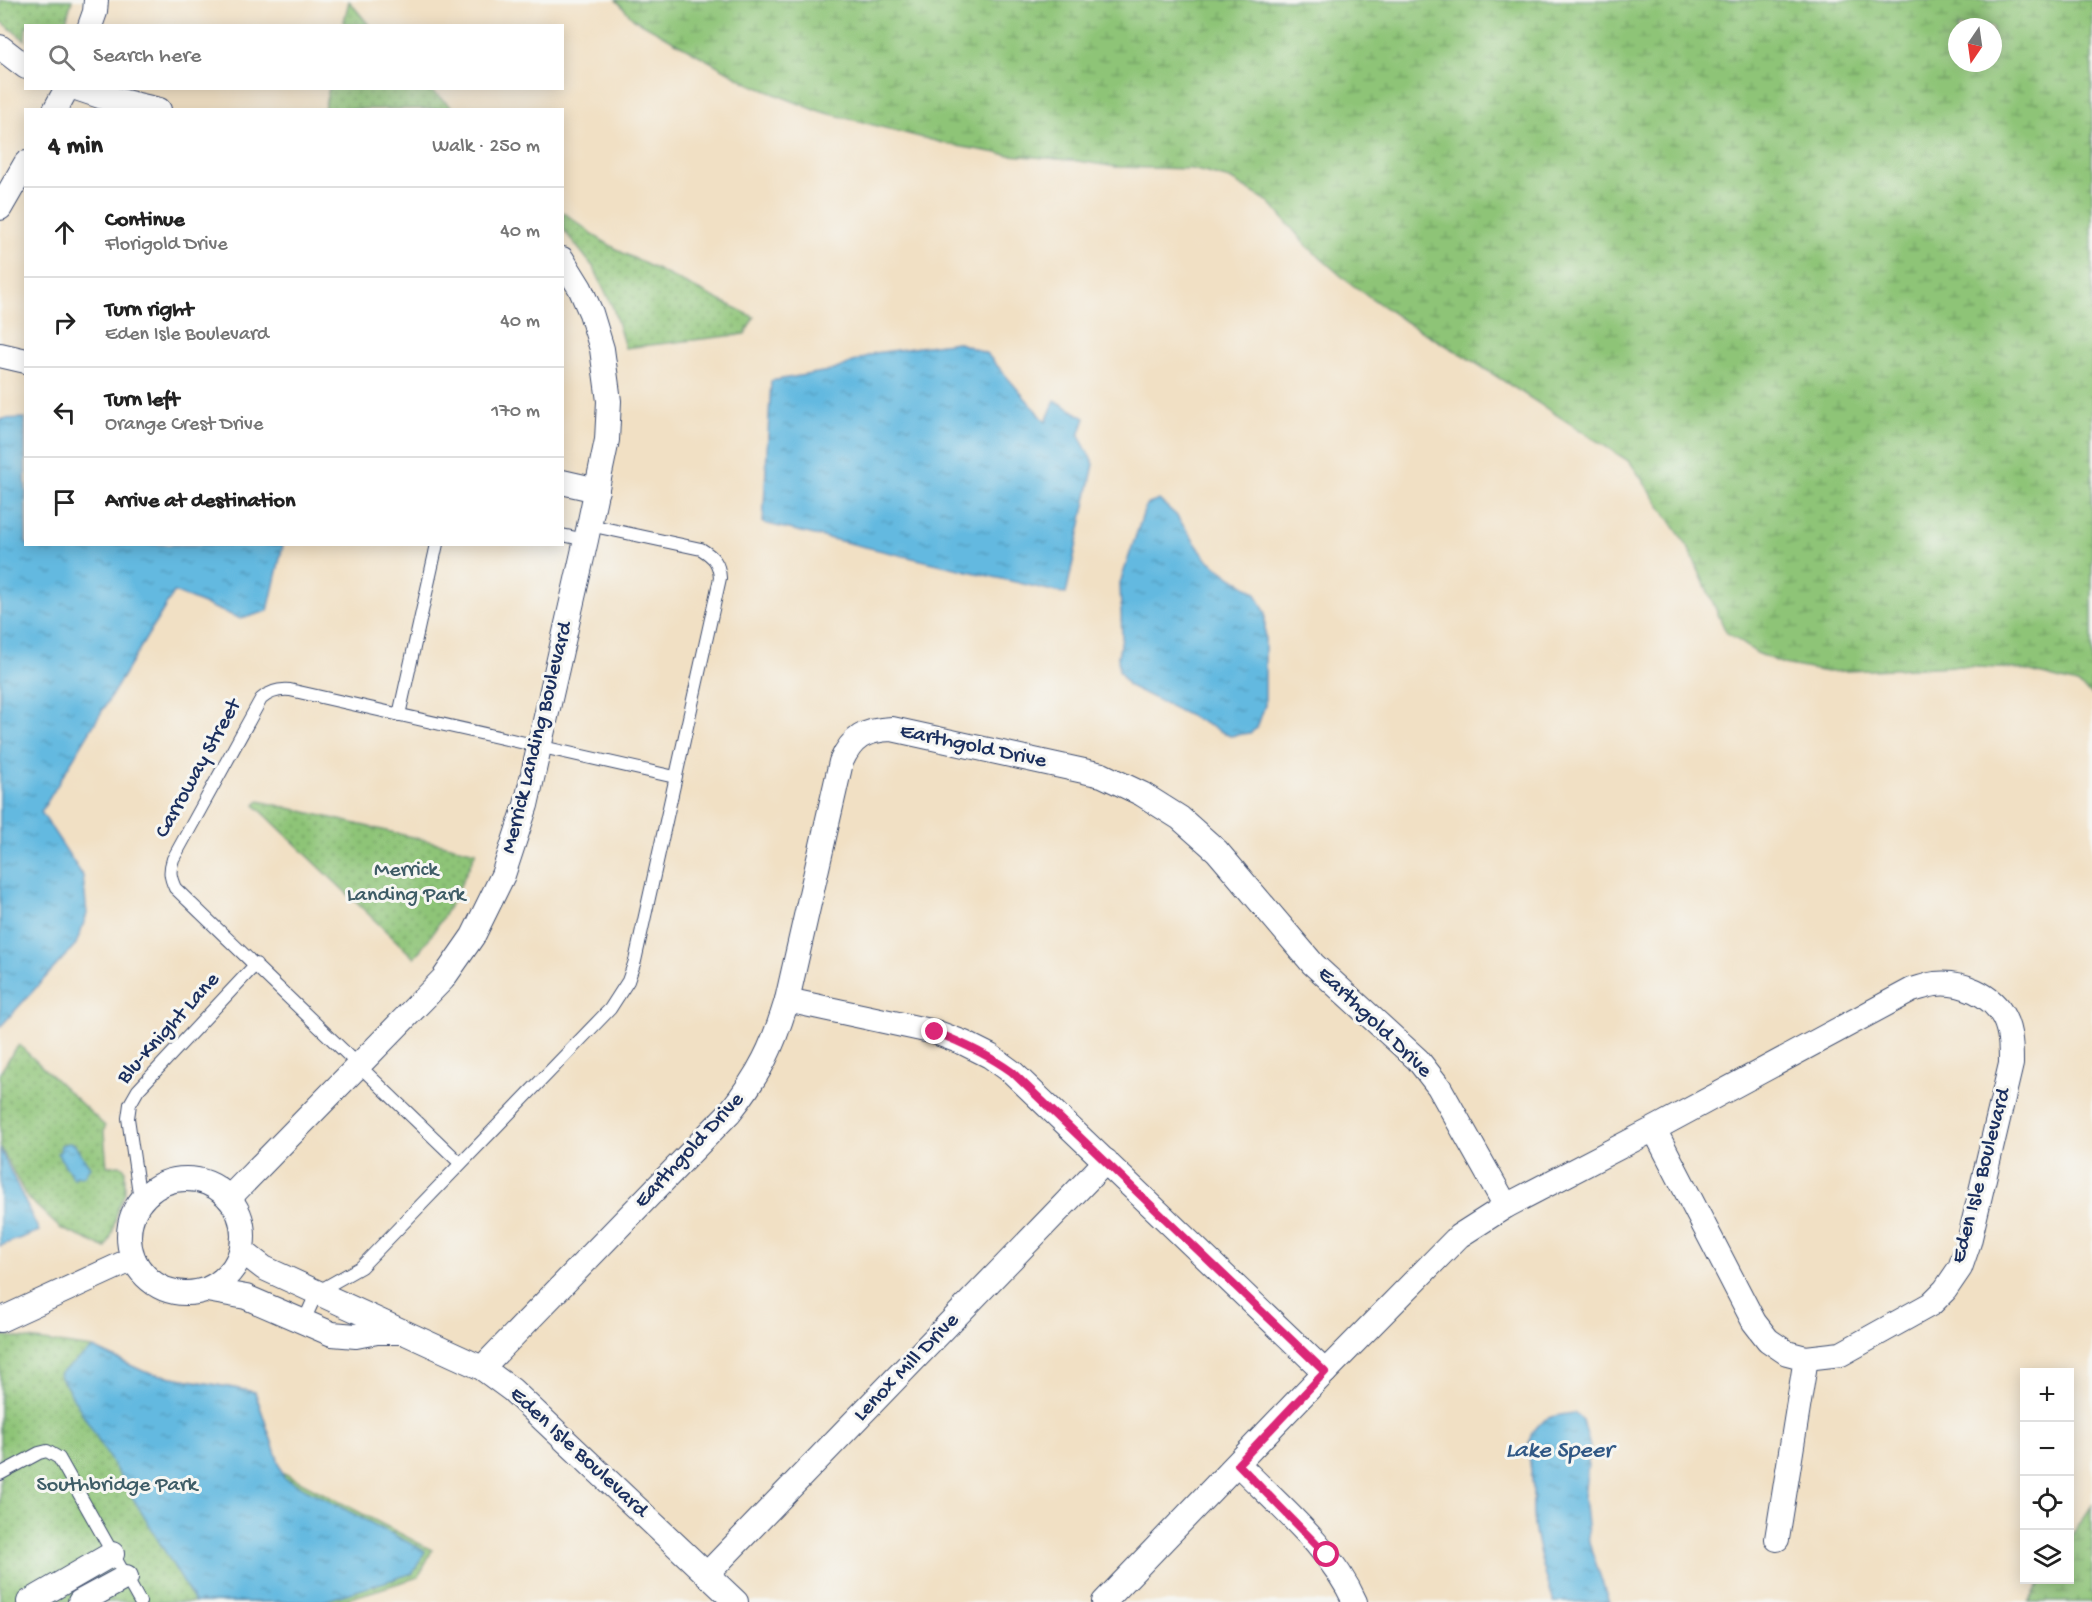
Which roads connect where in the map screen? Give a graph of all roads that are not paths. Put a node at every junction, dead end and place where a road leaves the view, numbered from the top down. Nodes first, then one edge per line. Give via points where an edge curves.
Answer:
1 (96, 0) edge
2 (91, 24) edge
3 (0, 47) edge
4 (24, 65) edge
5 (67, 90) edge
6 (82, 90) edge
7 (57, 108) edge
8 (150, 108) edge
9 (24, 166) edge
10 (0, 208) edge
11 (564, 262) edge
12 (0, 355) edge
13 (24, 361) edge
14 (564, 483) edge
15 (597, 490) junction
16 (587, 533) junction
17 (564, 535) edge
18 (437, 546) edge
19 (399, 715) junction
20 (538, 746) junction
21 (675, 777) junction
22 (256, 964) junction
23 (787, 1000) junction
24 (359, 1065) junction
25 (1654, 1130) junction
26 (1106, 1161) junction
27 (459, 1162) junction
28 (229, 1198) junction
29 (140, 1200) junction
30 (1506, 1206) junction
31 (242, 1251) junction
32 (133, 1259) junction
33 (207, 1290) junction
34 (317, 1292) junction
35 (0, 1320) edge
36 (303, 1323) junction
37 (402, 1332) junction
38 (1806, 1358) junction
39 (482, 1368) junction
40 (1325, 1372) junction
41 (1238, 1464) junction
42 (0, 1474) edge
43 (1777, 1539) dead end
44 (112, 1554) junction
45 (707, 1574) junction
46 (126, 1577) junction
47 (29, 1602) edge
48 (80, 1602) edge
49 (140, 1602) edge
50 (736, 1602) edge
51 (1104, 1602) edge
52 (1355, 1602) edge

1 - 2 street
3 - 4 street
5 - 7 street
6 - 8 street
9 - 10 street
11 - 15 street, Merrick Landing Boulevard via 591,313 602,349 609,401 607,440
12 - 13 street
14 - 15 street
15 - 16 street, Merrick Landing Boulevard
16 - 17 lane
16 - 20 street, Merrick Landing Boulevard
16 - 21 lane via 701,549 713,556 719,567 720,578
18 - 19 lane
19 - 20 lane, Carroway Street
19 - 22 lane, Carroway Street via 282,689 261,699 170,869 175,888
20 - 21 lane, Carroway Street
20 - 24 street, Merrick Landing Boulevard via 526,805 503,875 473,936 442,979
21 - 27 lane via 635,961 621,993 610,1009
22 - 24 lane, Carroway Street
22 - 29 lane, Blu-Knight Lane via 138,1090 130,1104 128,1118
23 - 26 street via 935,1032 981,1052 1012,1072
23 - 30 street, Earthgold Drive via 841,762 848,746 859,737 876,729 892,729 1102,775 1180,818 1217,851 1313,964 1418,1060 1439,1087
23 - 39 street, Earthgold Drive via 765,1060 729,1113
24 - 27 lane, Carroway Street
24 - 28 street, Merrick Landing Boulevard
25 - 30 street, Eden Isle Boulevard
25 - 38 street, Eden Isle Boulevard via 1754,1322 1768,1340 1787,1353
25 - 38 street, Eden Isle Boulevard via 1912,990 1936,984 1957,985 1991,1002 2004,1018 2011,1043 2011,1064 1960,1268 1931,1304 1841,1354
26 - 40 street
26 - 45 street, Lenox Mill Drive
27 - 34 lane via 361,1267
28 - 29 street via 213,1185 194,1179 174,1179 155,1187
28 - 31 street via 244,1232
29 - 32 street via 129,1228
30 - 40 street, Eden Isle Boulevard via 1459,1236
31 - 33 street via 229,1274
31 - 34 street, Eden Isle Boulevard via 264,1268
32 - 33 street via 146,1277 164,1289 186,1293
32 - 35 street
33 - 36 street, Eden Isle Boulevard via 246,1297
34 - 36 lane
34 - 37 street, Eden Isle Boulevard
36 - 37 street, Eden Isle Boulevard via 348,1336
37 - 39 street, Eden Isle Boulevard
38 - 43 street
39 - 45 street, Eden Isle Boulevard via 512,1390
40 - 41 street, Eden Isle Boulevard
41 - 51 street, Eden Isle Boulevard
41 - 52 street via 1327,1555
42 - 44 lane via 39,1453 54,1454
44 - 46 lane
44 - 47 street
45 - 50 street, Eden Isle Boulevard
46 - 48 street
46 - 49 lane

